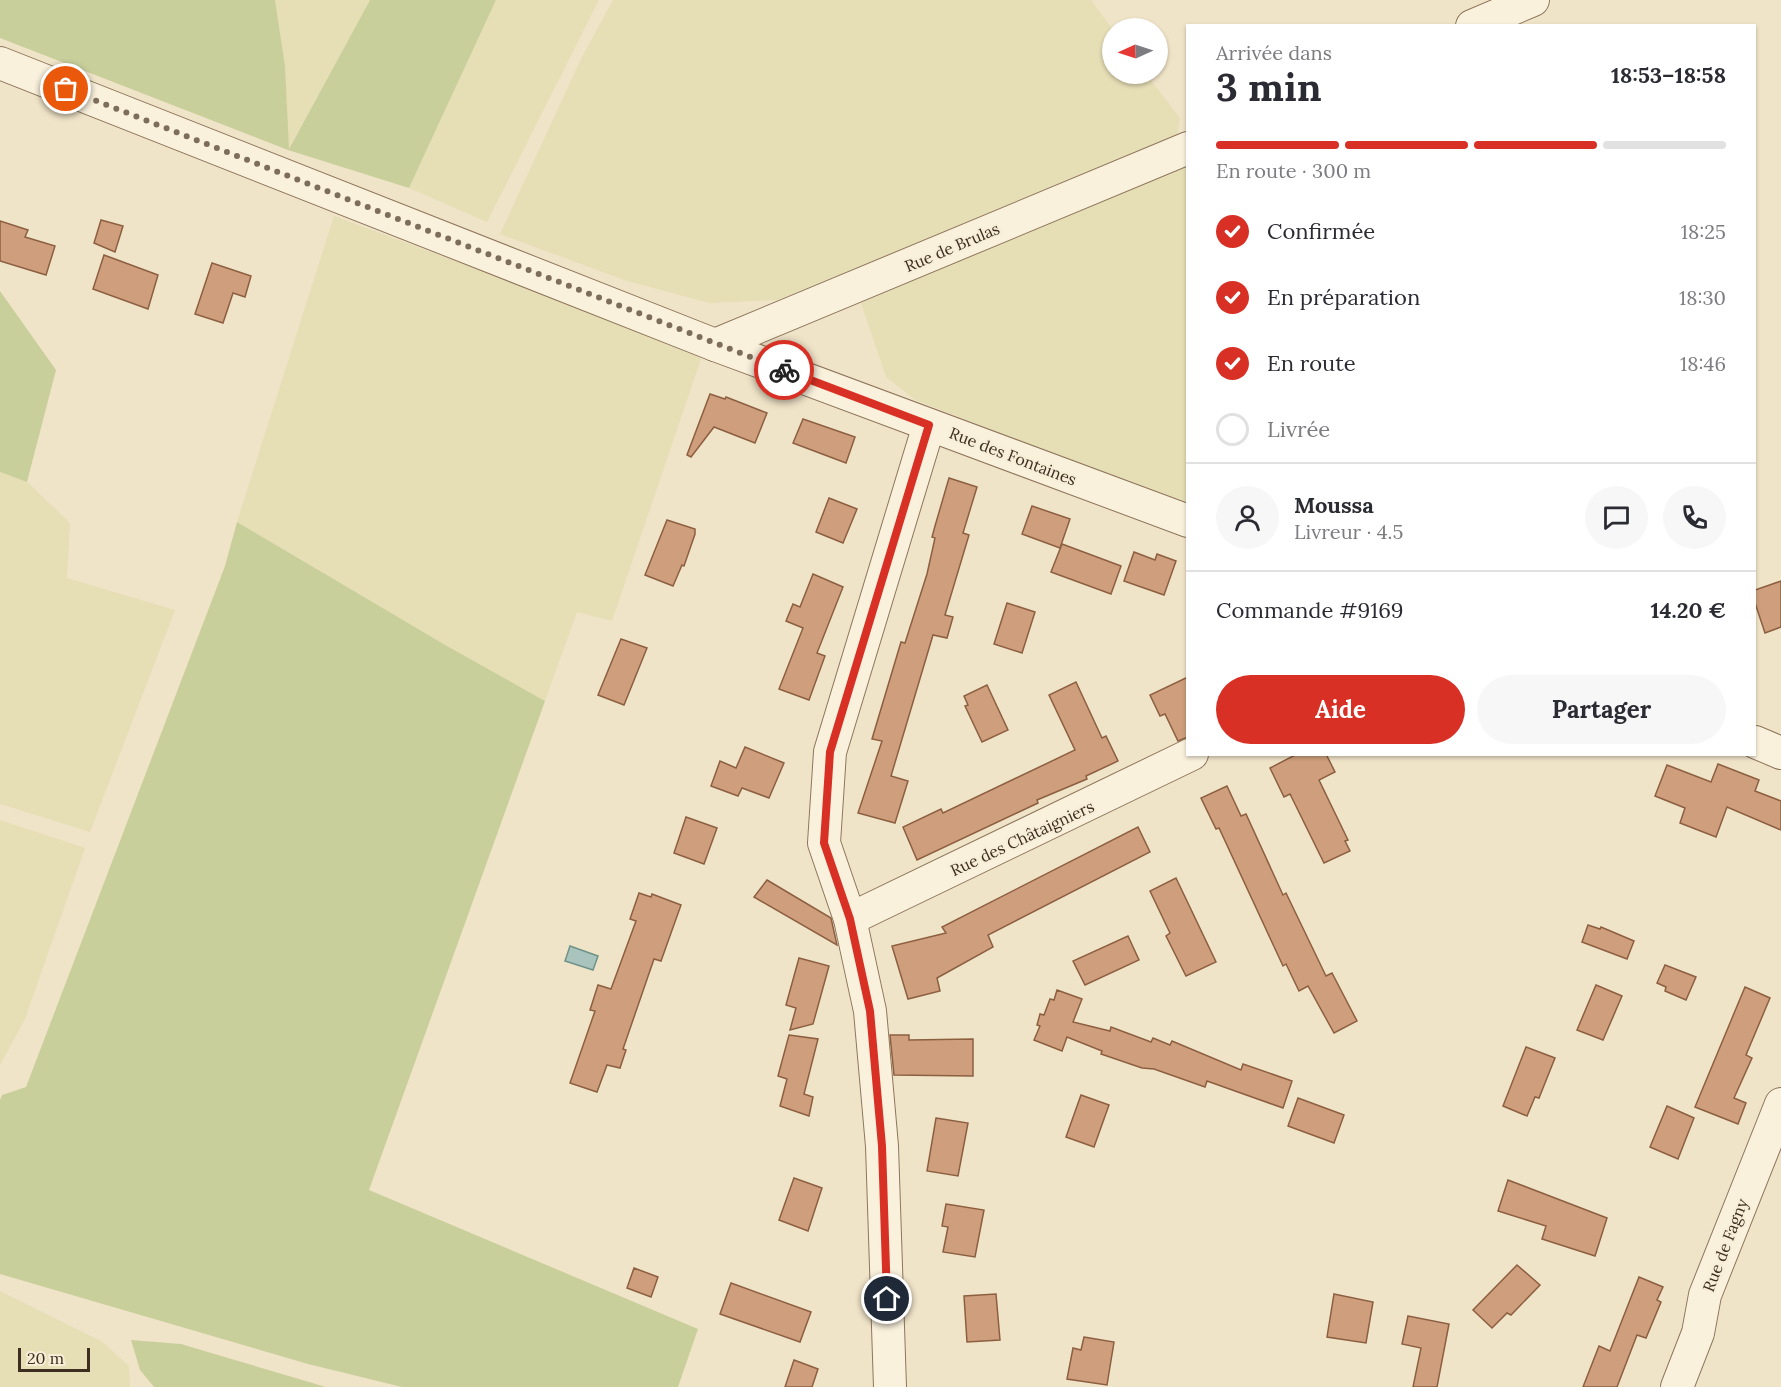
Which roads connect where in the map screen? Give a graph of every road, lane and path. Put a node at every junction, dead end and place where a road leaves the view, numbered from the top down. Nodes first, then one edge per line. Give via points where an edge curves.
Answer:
1 (1533, 0) edge
2 (1477, 24) edge
3 (0, 63) edge
4 (1186, 149) edge
5 (715, 345) junction
6 (929, 425) junction
7 (1186, 520) edge
8 (1756, 742) edge
9 (1781, 753) edge
10 (1188, 756) edge
11 (850, 919) junction
12 (1781, 1104) edge
13 (890, 1387) edge
14 (1677, 1387) edge

1 - 2 street
3 - 5 street, Rue des Fontaines
4 - 5 street, Rue de Brulas
5 - 6 street, Rue des Fontaines
6 - 7 street, Rue des Fontaines
6 - 11 street via 830,752 824,843
8 - 9 street
10 - 11 street, Rue des Châtaigniers
11 - 13 street via 870,1011 882,1146
12 - 14 street, Rue de Fagny via 1705,1295 1698,1333

